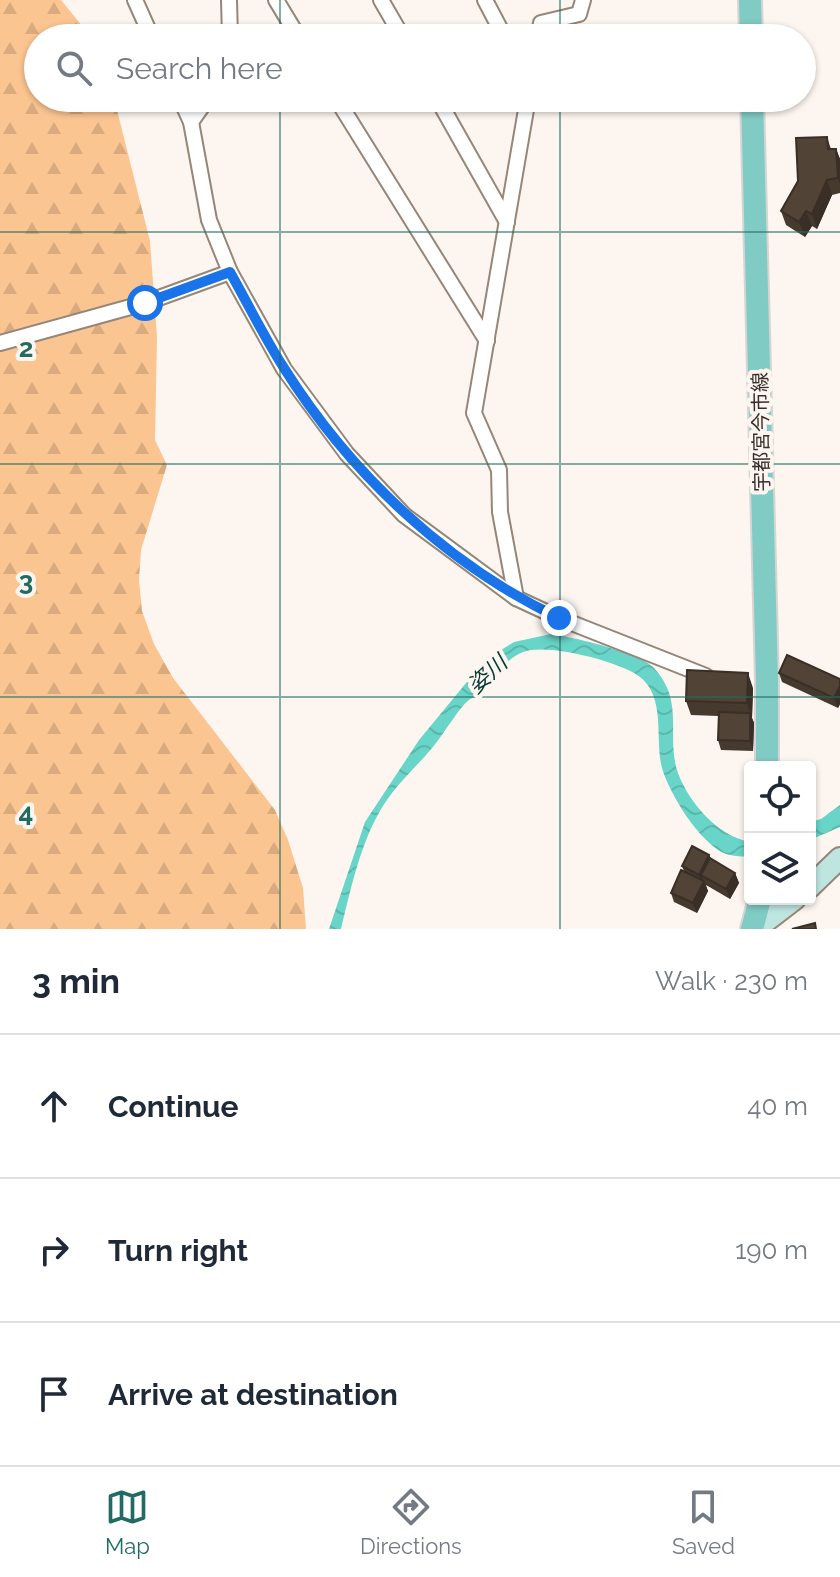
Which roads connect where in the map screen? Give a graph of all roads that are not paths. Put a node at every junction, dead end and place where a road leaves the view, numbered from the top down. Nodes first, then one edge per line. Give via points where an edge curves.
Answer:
1 (135, 0) edge
2 (229, 0) edge
3 (276, 0) edge
4 (381, 0) edge
5 (485, 0) edge
6 (583, 0) edge
7 (750, 0) edge
8 (146, 24) edge
9 (230, 24) edge
10 (291, 24) edge
11 (395, 24) edge
12 (498, 24) edge
13 (541, 24) edge
14 (751, 24) edge
15 (186, 112) edge
16 (198, 112) edge
17 (345, 112) edge
18 (445, 112) edge
19 (526, 112) edge
20 (752, 112) edge
21 (191, 122) junction
22 (507, 222) junction
23 (230, 272) junction
24 (487, 341) junction
25 (0, 343) edge
26 (516, 598) junction
27 (720, 677) edge
28 (767, 761) edge
29 (840, 858) edge
30 (816, 881) edge
31 (759, 905) edge
32 (787, 905) edge
33 (754, 929) edge

1 - 8 street
2 - 9 street
3 - 10 street
4 - 11 street
5 - 12 street
6 - 13 street via 579,14
7 - 14 main road
15 - 21 street
16 - 21 street
17 - 24 street
18 - 22 street
19 - 22 street
20 - 28 main road, 宇都宮今市線 via 760,680
21 - 23 street via 209,220
22 - 24 street
23 - 25 street via 145,303
23 - 26 street via 284,369 347,454 404,515
24 - 26 street via 474,413 499,470 500,512
26 - 27 street via 704,676
29 - 30 main road
31 - 33 main road
32 - 33 main road

